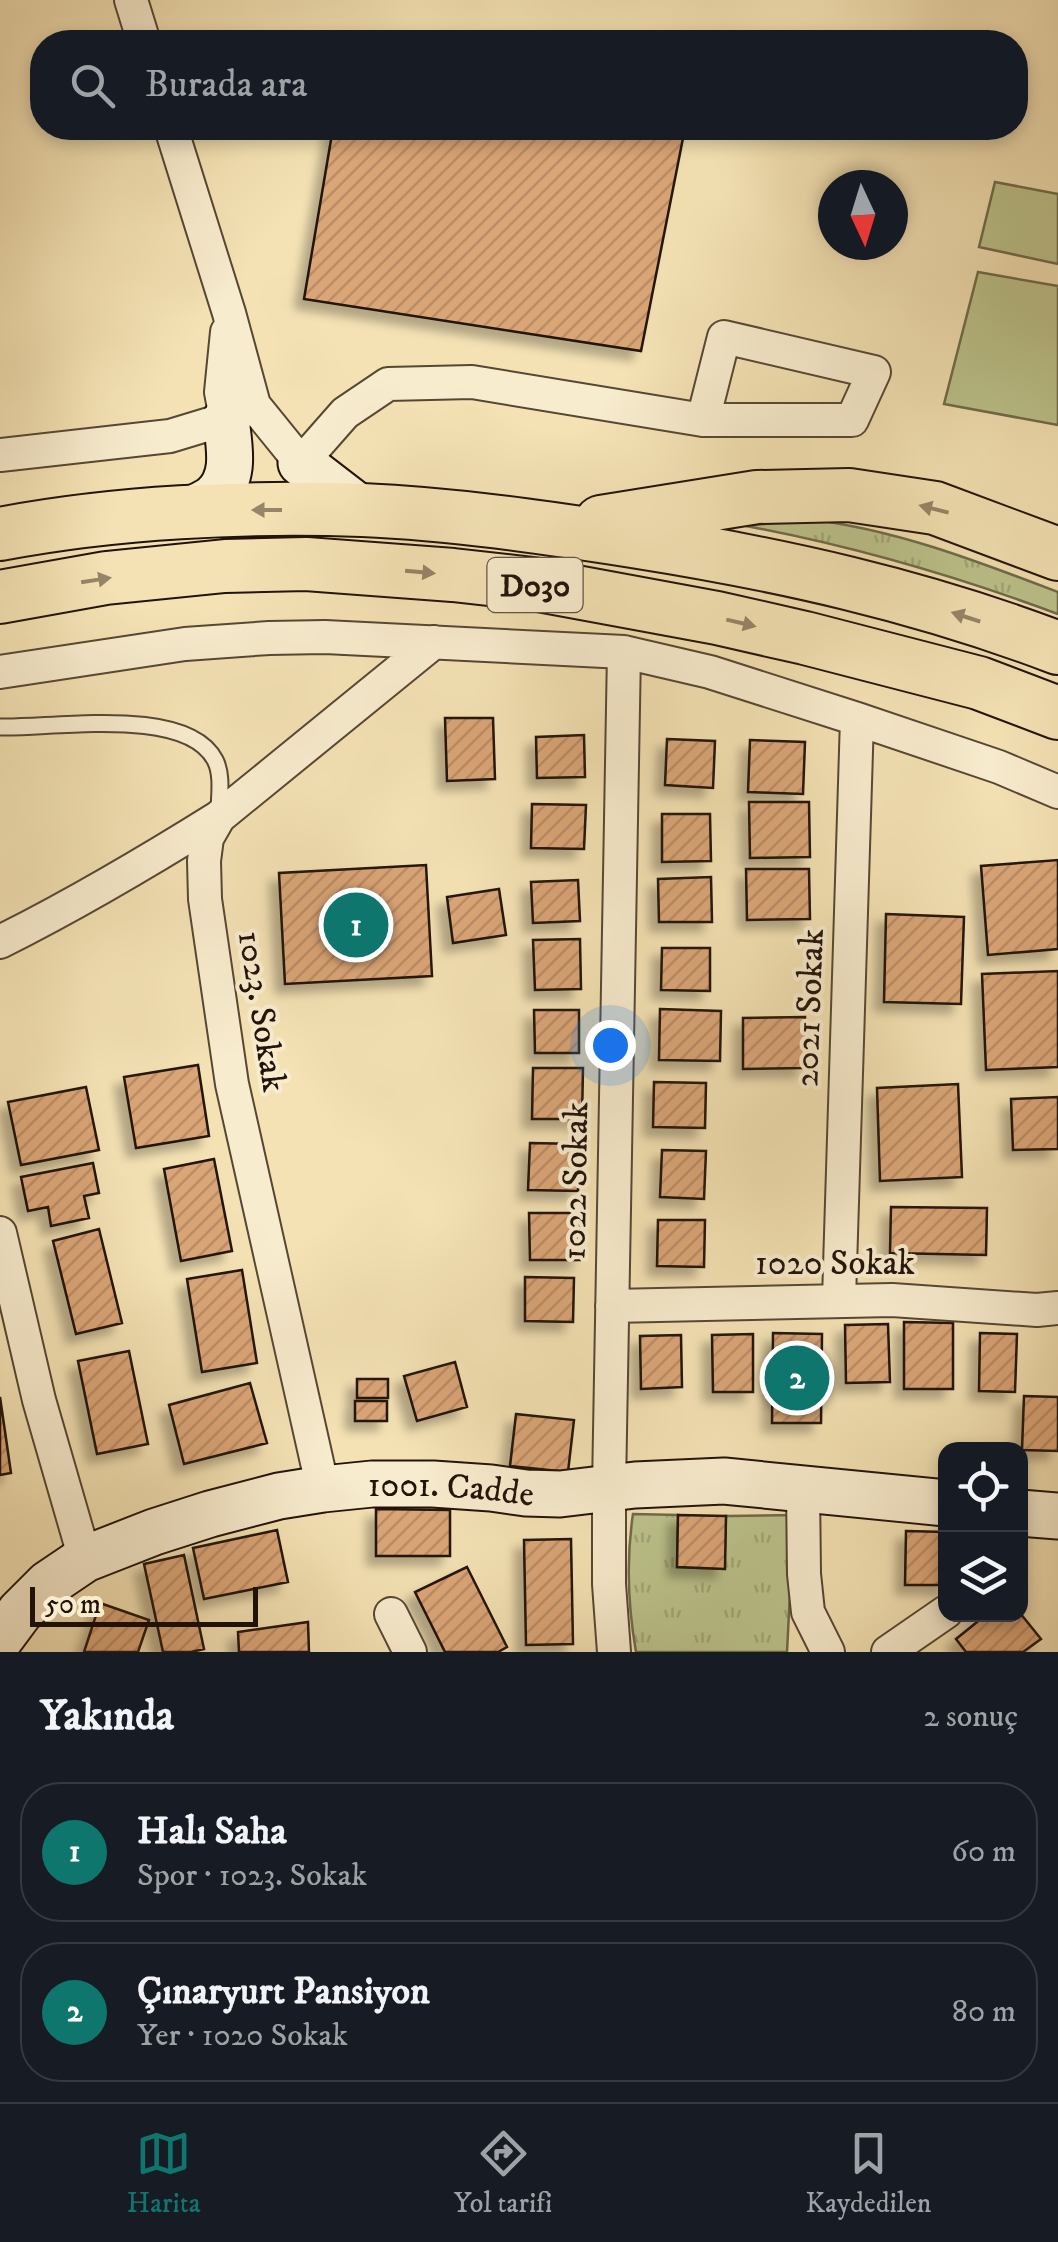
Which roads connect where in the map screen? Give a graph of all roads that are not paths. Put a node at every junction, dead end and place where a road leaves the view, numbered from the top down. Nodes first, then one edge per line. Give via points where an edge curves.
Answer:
1 (131, 0) edge
2 (140, 30) edge
3 (175, 140) edge
4 (240, 412) junction
5 (704, 420) junction
6 (0, 455) edge
7 (302, 462) junction
8 (362, 510) junction
9 (183, 514) junction
10 (557, 529) junction
11 (0, 534) edge
12 (1058, 554) edge
13 (0, 597) edge
14 (434, 642) junction
15 (1058, 648) edge
16 (624, 652) junction
17 (0, 672) edge
18 (1058, 713) edge
19 (856, 718) junction
20 (0, 727) edge
21 (1058, 792) edge
22 (219, 818) junction
23 (0, 942) edge
24 (0, 1237) edge
25 (839, 1299) junction
26 (612, 1306) junction
27 (1058, 1308) edge
28 (609, 1488) junction
29 (804, 1488) junction
30 (323, 1489) junction
31 (938, 1502) edge
32 (84, 1559) junction
33 (391, 1614) dead end
34 (938, 1618) edge
35 (0, 1639) edge
36 (410, 1652) edge
37 (614, 1652) edge
38 (828, 1652) edge
39 (888, 1652) edge

1 - 2 street
3 - 4 street via 229,313 221,392
4 - 6 street via 170,436
4 - 7 street
4 - 9 main road via 228,479 213,498
5 - 5 street via 852,420 874,372 724,336
5 - 7 street via 472,382 388,384 345,413
7 - 8 main road
8 -> 9 highway, D030
8 - 10 highway, D030
9 - 11 highway, D030
12 -> 10 highway via 935,508 849,495 757,497
15 -> 10 highway, D030 via 891,592 804,571
13 -> 18 highway, D030 via 225,566 306,564 452,575 770,630 979,683
14 - 16 street
14 - 17 street via 325,637 184,644
14 - 22 street
16 - 19 street
16 - 26 street, 1022 Sokak
19 - 21 street
19 - 25 street, 2021 Sokak
20 - 22 lane via 141,724 177,732 213,756
22 - 23 street
22 - 30 street, 1023. Sokak via 207,838 205,898 232,1084
24 - 32 street
25 - 26 street, 1020 Sokak
25 - 27 street, 1020 Sokak
26 - 28 street, 1022 Sokak
28 - 29 main road, 1001. Cadde via 724,1481
28 - 30 main road, 1001. Cadde via 560,1494 432,1484
28 - 37 street, 1022 Sokak
29 - 31 main road, 1001. Cadde
29 - 38 street via 808,1612
30 - 32 main road, 1001. Cadde via 210,1514
32 - 35 main road, 1001. Cadde via 48,1584
33 - 36 street
34 - 39 street

